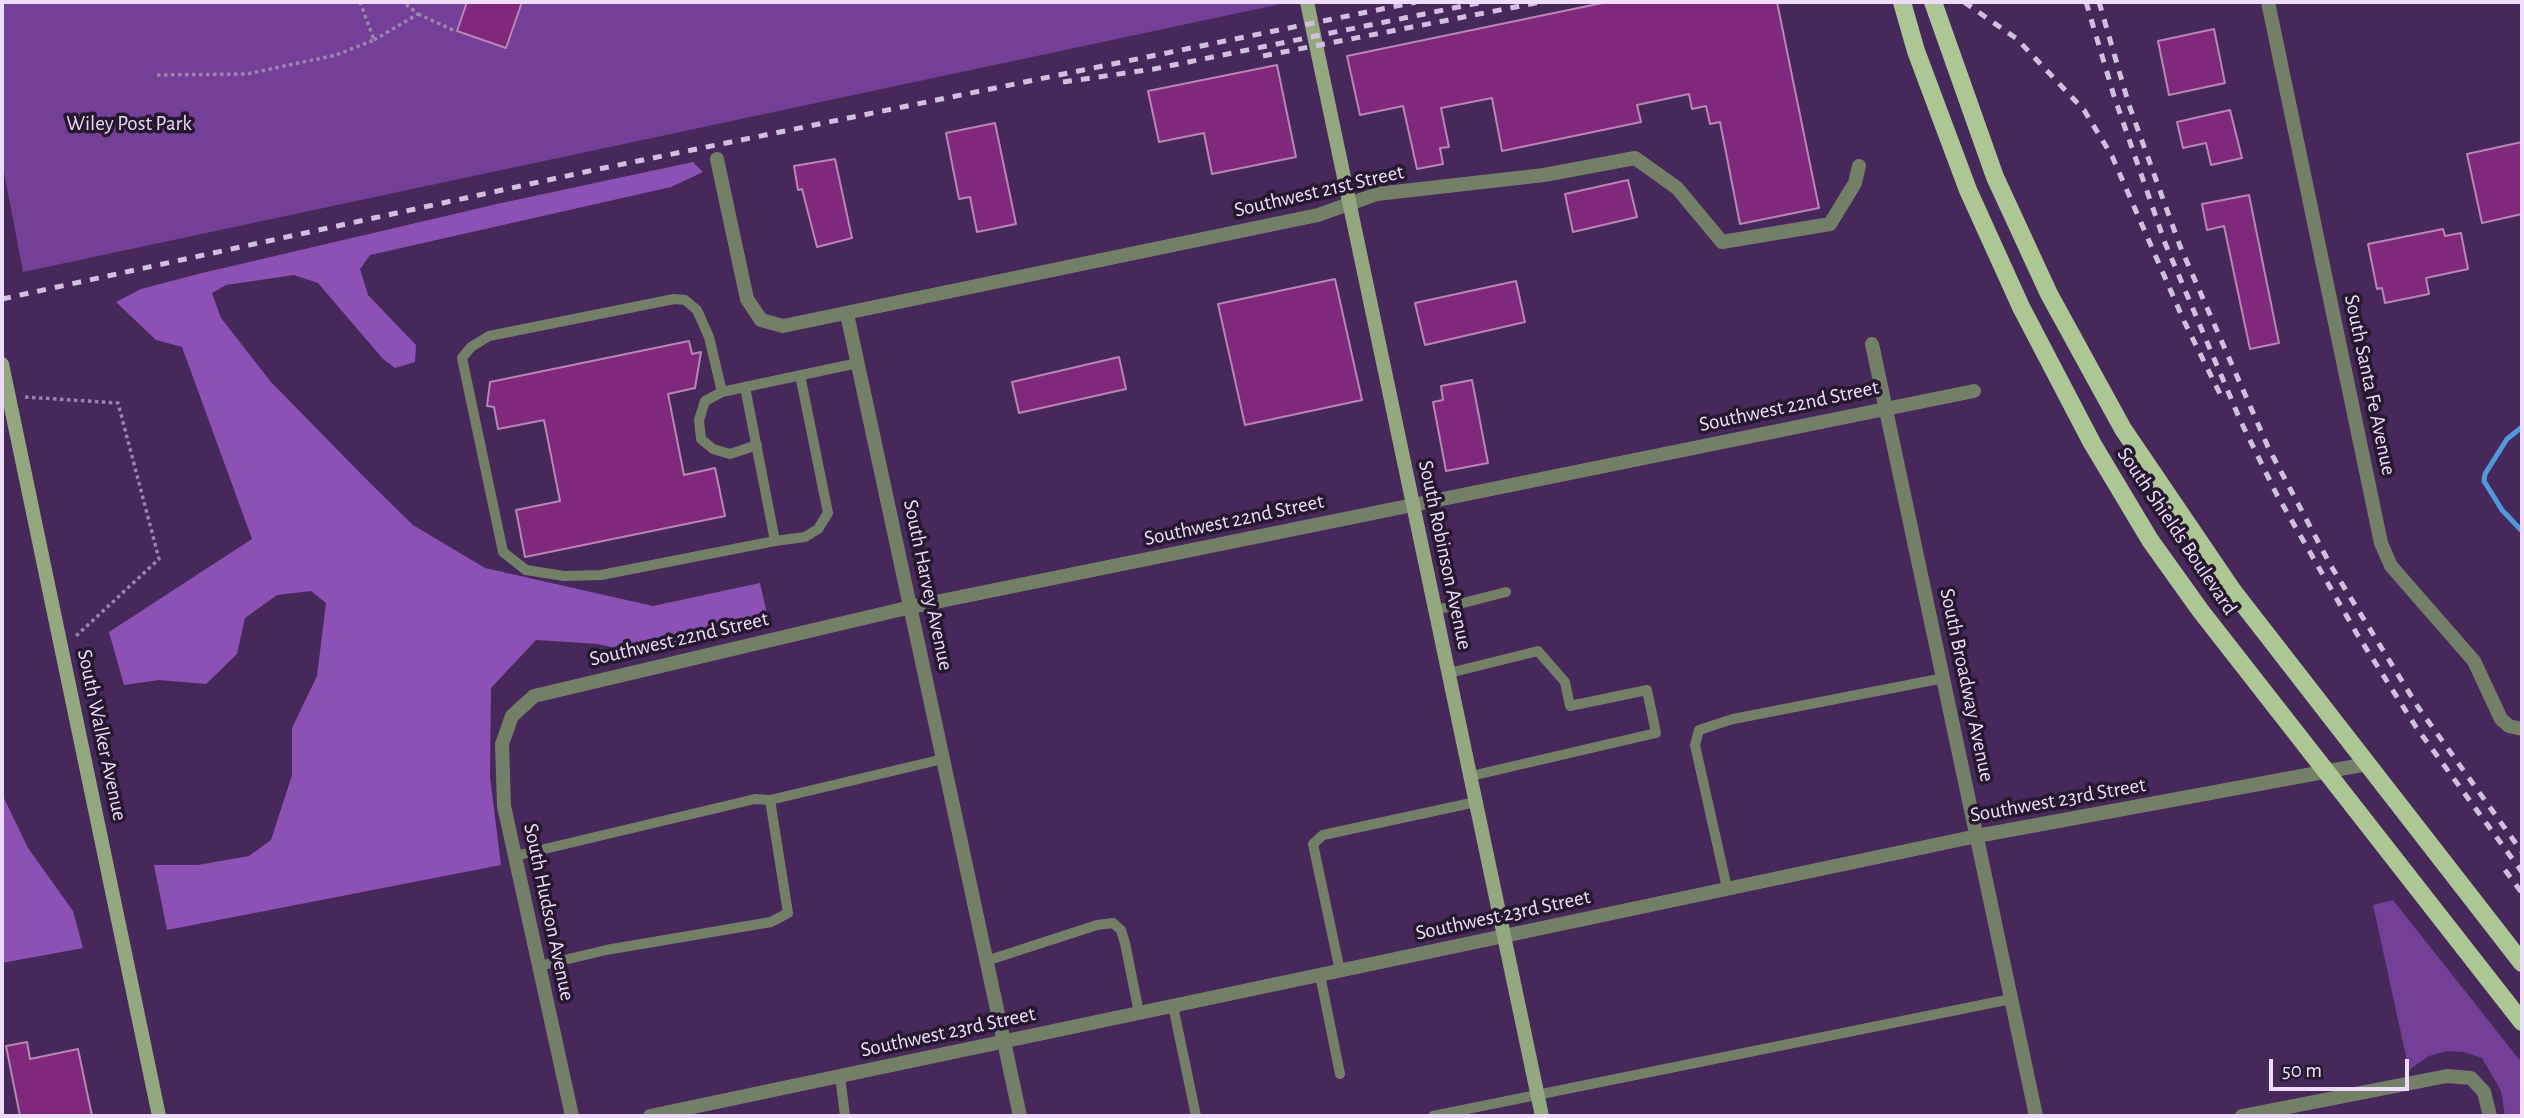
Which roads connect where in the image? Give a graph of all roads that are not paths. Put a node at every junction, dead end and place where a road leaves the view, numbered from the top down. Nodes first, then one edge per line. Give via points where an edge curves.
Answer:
1 (1307, 2) edge
2 (1902, 2) edge
3 (1933, 2) edge
4 (2267, 2) edge
5 (717, 159) dead end
6 (1858, 166) dead end
7 (1350, 204) junction
8 (847, 314) junction
9 (1872, 344) dead end
10 (858, 363) junction
11 (2, 364) edge
12 (800, 376) junction
13 (745, 387) junction
14 (1974, 391) dead end
15 (722, 392) junction
16 (1887, 407) junction
17 (757, 445) junction
18 (1413, 505) junction
19 (775, 541) junction
20 (1506, 592) dead end
21 (911, 607) junction
22 (1436, 610) junction
23 (1449, 673) junction
24 (1944, 678) junction
25 (512, 716) joint
26 (2522, 729) edge
27 (943, 760) junction
28 (2367, 764) junction
29 (2325, 771) junction
30 (1471, 776) junction
31 (770, 800) junction
32 (1476, 802) junction
33 (1977, 836) junction
34 (515, 856) junction
35 (1727, 888) junction
36 (1504, 936) junction
37 (986, 961) junction
38 (2522, 962) edge
39 (540, 966) junction
40 (1340, 971) junction
41 (1320, 975) junction
42 (2011, 999) junction
43 (1173, 1006) junction
44 (1139, 1013) junction
45 (2522, 1022) edge
46 (1003, 1042) junction
47 (1340, 1074) dead end
48 (840, 1076) junction
49 (1538, 1094) junction
50 (159, 1116) edge
51 (572, 1116) edge
52 (650, 1116) edge
53 (845, 1116) edge
54 (1020, 1116) edge
55 (1196, 1116) edge
56 (1433, 1116) edge
57 (1542, 1116) edge
58 (2036, 1116) edge
59 (2242, 1116) edge
60 (2490, 1116) edge

1 - 7 main road, South Robinson Avenue
2 - 29 main road, South Shields Boulevard via 1968,190 2021,307 2092,443 2200,610
3 - 28 main road, South Shields Boulevard via 1995,177 2049,294 2123,429 2182,521
4 - 26 street, South Santa Fe Avenue via 2385,556 2474,662 2501,719
5 - 8 street via 745,290 756,315 783,326
6 - 7 street, Southwest 21st Street via 1855,183 1830,224 1722,242 1677,188 1634,158 1544,175 1377,194
7 - 8 street, Southwest 21st Street via 1318,215
7 - 18 main road, South Robinson Avenue
8 - 10 street, South Harvey Avenue
9 - 16 street, South Broadway Avenue
10 - 12 lane
10 - 21 street, South Harvey Avenue
11 - 50 main road, South Walker Avenue
12 - 13 lane
12 - 19 lane via 828,513 818,529 805,537
13 - 15 lane
13 - 17 lane
14 - 16 street, Southwest 22nd Street
15 - 17 lane via 705,401 699,420 701,439 730,454
15 - 19 lane via 709,337 697,310 685,300 489,337 462,358 503,552 526,570 601,575
16 - 18 street, Southwest 22nd Street
16 - 24 street, South Broadway Avenue
17 - 19 lane
18 - 21 street, Southwest 22nd Street
18 - 22 main road, South Robinson Avenue
20 - 22 lane
21 - 25 street, Southwest 22nd Street via 534,696
21 - 27 street, South Harvey Avenue
22 - 23 main road, South Robinson Avenue
23 - 30 main road, South Robinson Avenue
23 - 30 lane via 1538,651 1565,682 1570,706 1647,690 1657,733
24 - 33 street, South Broadway Avenue
24 - 35 lane via 1733,719 1699,730 1695,745
25 - 34 street, South Hudson Avenue via 502,744 504,806
27 - 31 lane
27 - 37 street, South Harvey Avenue
28 - 29 street, Southwest 23rd Street
28 - 38 main road, South Shields Boulevard
29 - 33 street, Southwest 23rd Street
29 - 45 main road, South Shields Boulevard
30 - 32 main road, South Robinson Avenue
31 - 34 lane via 755,799
31 - 39 lane via 788,913 771,922
32 - 36 main road, South Robinson Avenue
32 - 40 lane via 1323,835 1313,844
33 - 35 street, Southwest 23rd Street
33 - 42 street, South Broadway Avenue
34 - 39 street, South Hudson Avenue
35 - 36 street, Southwest 23rd Street
36 - 40 street, Southwest 23rd Street
36 - 49 main road, South Robinson Avenue
37 - 44 lane via 1113,923 1125,943
37 - 46 street, South Harvey Avenue
39 - 51 street, South Hudson Avenue
40 - 41 street, Southwest 23rd Street
41 - 43 street, Southwest 23rd Street
41 - 47 lane
42 - 49 lane
42 - 58 street, South Broadway Avenue
43 - 44 street, Southwest 23rd Street
43 - 55 lane
44 - 46 street, Southwest 23rd Street
46 - 48 street, Southwest 23rd Street
46 - 54 street, South Harvey Avenue
48 - 52 street, Southwest 23rd Street
48 - 53 lane
49 - 56 lane
49 - 57 main road, South Robinson Avenue
59 - 60 street via 2446,1076 2471,1077 2484,1092

